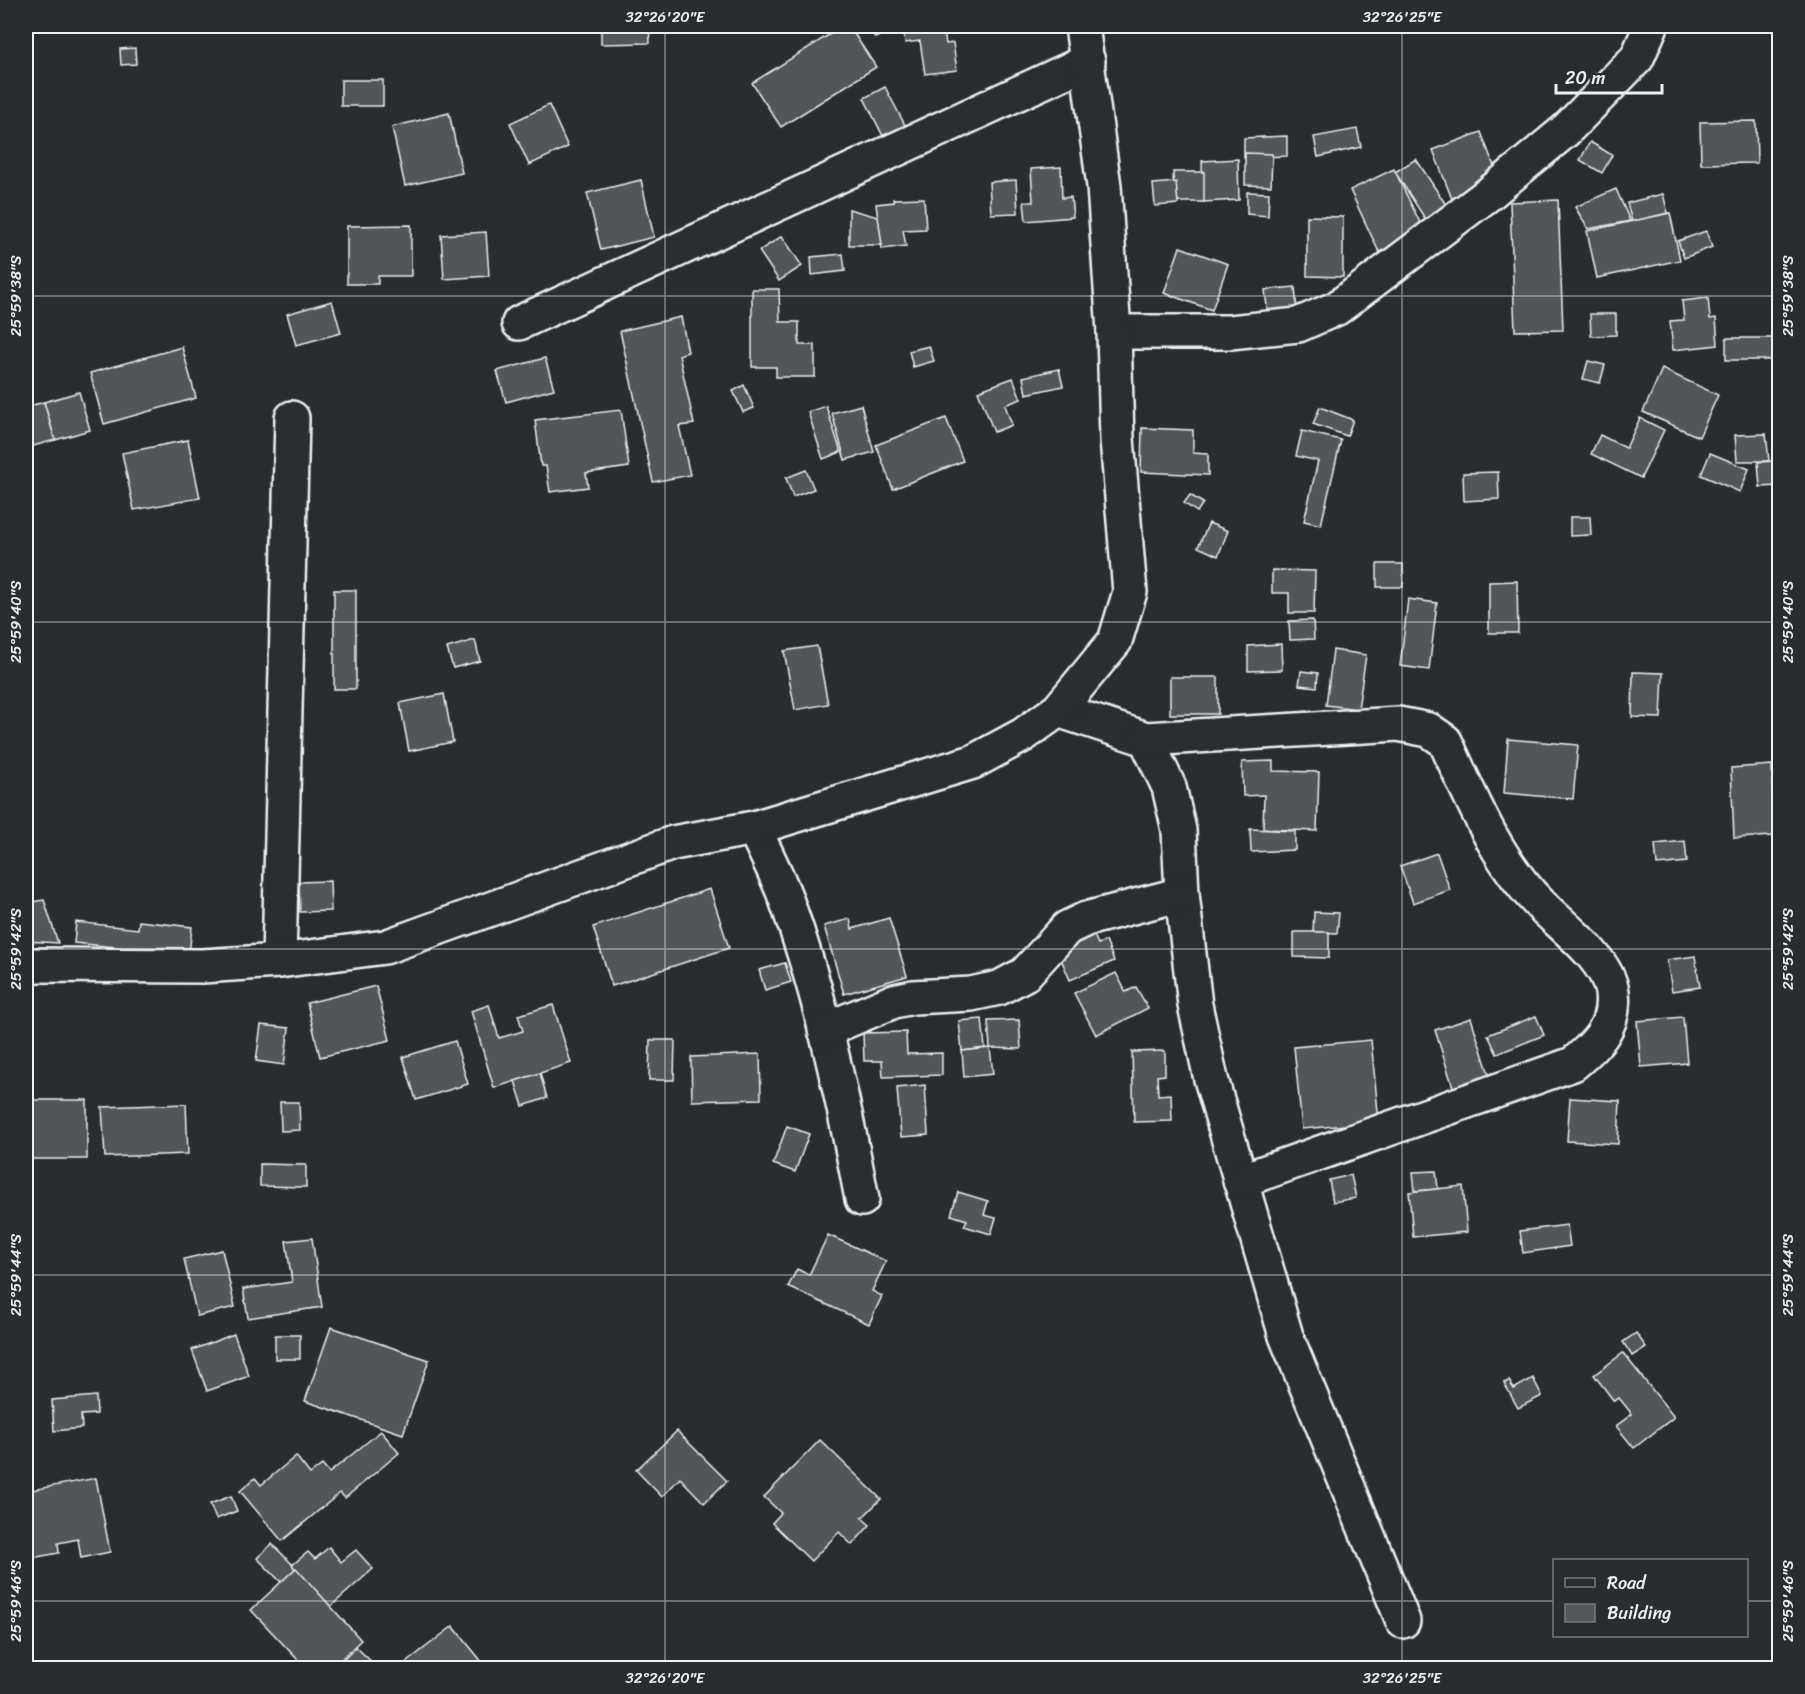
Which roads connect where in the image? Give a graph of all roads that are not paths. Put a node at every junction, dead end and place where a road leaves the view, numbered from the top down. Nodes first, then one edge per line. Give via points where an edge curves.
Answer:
1 (1082, 26) edge
2 (1651, 26) edge
3 (1088, 61) junction
4 (519, 323) dead end
5 (1114, 332) junction
6 (292, 418) dead end
7 (1058, 710) junction
8 (1146, 739) junction
9 (754, 828) junction
10 (1182, 894) junction
11 (279, 961) junction
12 (26, 965) edge
13 (825, 1030) junction
14 (1240, 1180) junction
15 (862, 1199) dead end
16 (1403, 1621) dead end

1 - 3 street
2 - 5 street via 1638,58 1566,130 1490,193 1337,308 1298,326 1230,332
3 - 4 street
3 - 5 street via 1104,186
5 - 7 street via 1117,439 1130,592 1115,641
6 - 11 street
7 - 8 street
7 - 9 street via 1023,735 973,762
8 - 10 street via 1169,787 1179,830
8 - 14 street via 1398,724 1438,734 1507,861 1540,904 1575,935 1607,977 1611,990 1607,1030 1573,1064
9 - 11 street via 673,843 385,947
9 - 13 street via 786,898
10 - 13 street via 1086,919 1067,928 1026,974 999,988 894,1001
10 - 14 street via 1195,1005
11 - 12 street via 202,966
13 - 15 street via 844,1101
14 - 16 street via 1286,1336

